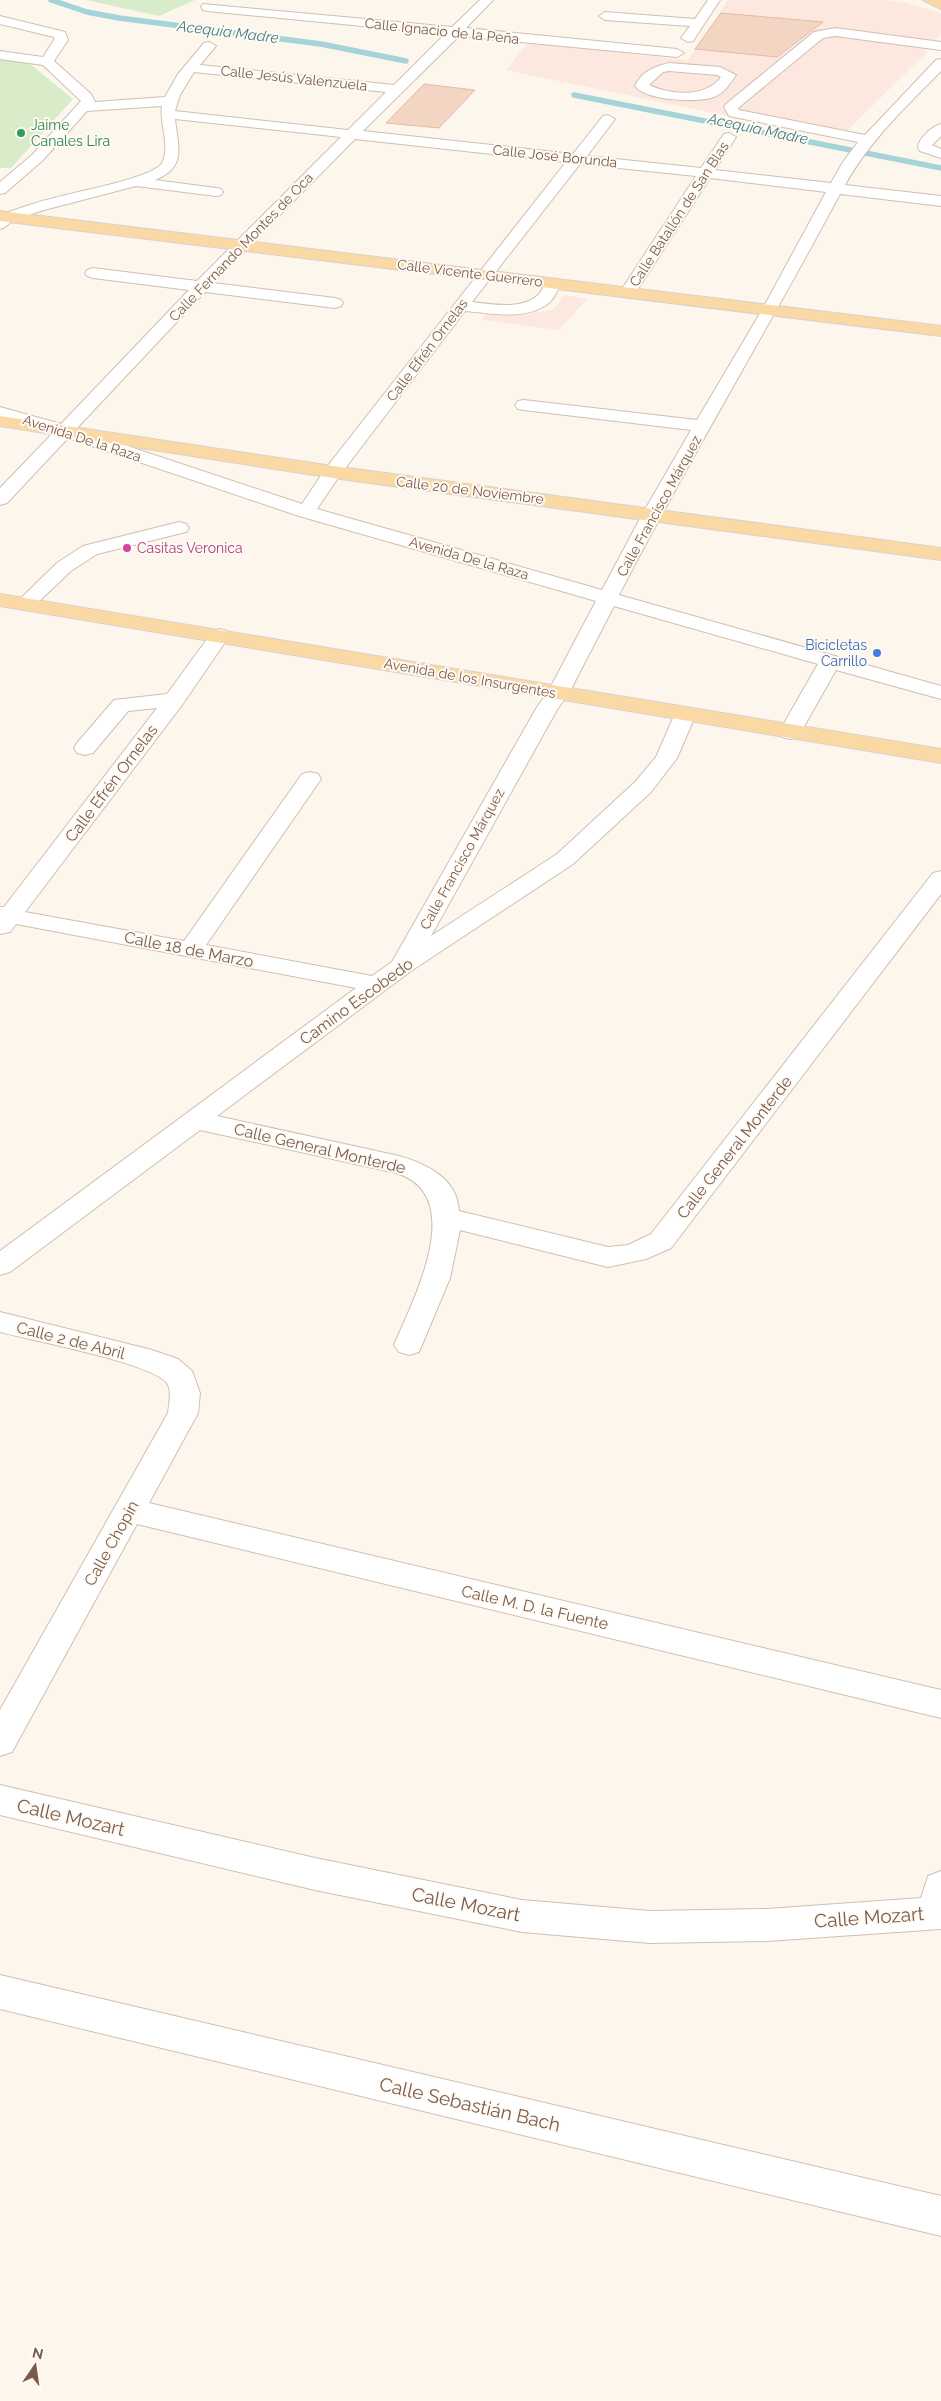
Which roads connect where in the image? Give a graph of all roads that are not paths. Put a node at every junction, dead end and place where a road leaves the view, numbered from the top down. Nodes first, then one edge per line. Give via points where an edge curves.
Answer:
1 (487, 0) edge
2 (714, 0) edge
3 (929, 0) edge
4 (941, 5) edge
5 (207, 7) dead end
6 (605, 16) dead end
7 (0, 20) edge
8 (699, 23) junction
9 (387, 25) junction
10 (454, 32) junction
11 (356, 35) dead end
12 (209, 46) dead end
13 (941, 46) edge
14 (677, 53) junction
15 (0, 55) edge
16 (47, 62) junction
17 (941, 64) edge
18 (683, 67) junction
19 (191, 68) junction
20 (923, 82) junction
21 (941, 84) edge
22 (397, 89) junction
23 (85, 107) junction
24 (169, 107) junction
25 (608, 119) dead end
26 (941, 128) edge
27 (352, 134) junction
28 (729, 136) dead end
29 (866, 142) junction
30 (941, 154) edge
31 (576, 158) junction
32 (706, 173) junction
33 (132, 182) junction
34 (834, 189) junction
35 (0, 190) edge
36 (216, 192) dead end
37 (941, 201) edge
38 (3, 219) edge
39 (239, 246) junction
40 (93, 273) dead end
41 (484, 275) junction
42 (553, 283) junction
43 (202, 286) junction
44 (628, 292) junction
45 (335, 303) dead end
46 (461, 306) junction
47 (770, 310) junction
48 (941, 331) edge
49 (524, 405) dead end
50 (0, 412) edge
51 (0, 421) edge
52 (703, 426) junction
53 (63, 430) junction
54 (334, 472) junction
55 (0, 499) edge
56 (306, 512) junction
57 (652, 513) junction
58 (179, 528) dead end
59 (941, 554) edge
60 (609, 598) junction
61 (0, 600) edge
62 (25, 604) junction
63 (220, 635) junction
64 (830, 661) junction
65 (558, 693) junction
66 (941, 694) edge
67 (174, 700) junction
68 (685, 714) junction
69 (790, 732) junction
70 (85, 748) dead end
71 (941, 756) edge
72 (310, 779) dead end
73 (941, 878) edge
74 (3, 919) edge
75 (191, 949) junction
76 (402, 966) junction
77 (378, 984) junction
78 (195, 1120) junction
79 (449, 1218) junction
80 (0, 1265) edge
81 (0, 1322) edge
82 (409, 1345) dead end
83 (142, 1358) joint
84 (130, 1510) junction
85 (941, 1704) edge
86 (0, 1742) edge
87 (0, 1800) edge
88 (939, 1904) edge
89 (0, 1992) edge
90 (941, 2216) edge

1 - 10 street, Calle Fernando Montes de Oca
2 - 8 street
3 - 4 main road
5 - 9 street, Calle Ignacio de la Peña
6 - 8 street
7 - 16 street via 60,36 61,40
8 - 14 street
9 - 10 street, Calle Ignacio de la Peña
9 - 11 street via 375,32
10 - 14 street, Calle Ignacio de la Peña
10 - 22 street, Calle Fernando Montes de Oca
12 - 19 street
13 - 29 street via 825,33 731,107 734,113
14 - 18 street
15 - 16 street
16 - 23 street via 86,97
17 - 20 street, Calle Francisco Márquez
18 - 18 street via 720,71 729,75 702,97 653,91 642,86 659,69
19 - 22 street, Calle Jesús Valenzuela
19 - 24 street
20 - 21 street
20 - 29 street, Calle Francisco Márquez
22 - 27 street, Calle Fernando Montes de Oca
23 - 24 street, Calle José Borunda
23 - 35 street via 37,158
24 - 27 street, Calle José Borunda
24 - 33 street via 169,165 165,170
25 - 31 street, Calle Efrén Ornelas
26 - 30 street via 925,148
27 - 31 street, Calle José Borunda
27 - 39 street, Calle Fernando Montes de Oca
28 - 32 street, Calle Batallón de San Blas
29 - 34 street, Calle Francisco Márquez
31 - 32 street, Calle José Borunda
31 - 41 street, Calle Efrén Ornelas
32 - 34 street, Calle José Borunda
32 - 44 street, Calle Batallón de San Blas
33 - 36 street
33 - 38 street
34 - 37 street, Calle José Borunda
34 - 47 street, Calle Francisco Márquez
38 - 39 main road, Calle Vicente Guerrero
39 - 41 main road, Calle Vicente Guerrero
39 - 43 street, Calle Fernando Montes de Oca
40 - 43 street
41 - 42 main road, Calle Vicente Guerrero
41 - 46 street, Calle Efrén Ornelas
42 - 44 main road, Calle Vicente Guerrero
42 - 46 street via 544,299 530,307
43 - 45 street
43 - 53 street, Calle Fernando Montes de Oca
44 - 47 main road, Calle Vicente Guerrero
46 - 54 street, Calle Efrén Ornelas
47 - 48 main road, Calle Vicente Guerrero
47 - 52 street, Calle Francisco Márquez
49 - 52 street
50 - 53 street, Avenida De la Raza
51 - 53 main road, Calle 20 de Noviembre
52 - 57 street, Calle Francisco Márquez
53 - 54 main road, Calle 20 de Noviembre
53 - 55 street, Calle Fernando Montes de Oca
53 - 56 street, Avenida De la Raza
54 - 56 street, Calle Efrén Ornelas
54 - 57 main road, Calle 20 de Noviembre
56 - 60 street, Avenida De la Raza
57 - 59 main road, Calle 20 de Noviembre
57 - 60 street, Calle Francisco Márquez
58 - 62 street via 90,550 64,567
60 - 64 street, Avenida De la Raza
60 - 65 street, Calle Francisco Márquez
61 - 62 main road, Avenida de los Insurgentes
62 - 63 main road, Avenida de los Insurgentes
63 - 65 main road, Avenida de los Insurgentes
63 - 67 street, Calle Efrén Ornelas
64 - 66 street, Avenida De la Raza
64 - 69 street
65 - 68 main road, Avenida de los Insurgentes
65 - 76 street, Calle Francisco Márquez
67 - 70 street via 122,705
67 - 74 street, Calle Efrén Ornelas
68 - 69 main road, Avenida de los Insurgentes
68 - 76 street, Camino Escobedo via 666,758 643,787 565,859
69 - 71 main road, Avenida de los Insurgentes
72 - 75 street
73 - 79 street, Calle General Monterde via 661,1241 628,1256 608,1257
74 - 75 street, Calle 18 de Marzo
75 - 77 street, Calle 18 de Marzo
76 - 77 street, Camino Escobedo
77 - 78 street, Camino Escobedo
78 - 79 street, Calle General Monterde via 418,1171 440,1192
78 - 80 street, Camino Escobedo
79 - 82 street, Calle General Monterde via 442,1258
81 - 83 street, Calle 2 de Abril
83 - 84 street, Calle Chopin via 168,1367 181,1379 185,1393 183,1413
84 - 85 street, Calle M. D. la Fuente
84 - 86 street, Calle Chopin
87 - 88 street, Calle Mozart via 315,1874 522,1916 650,1927 767,1925
89 - 90 street, Calle Sebastián Bach

